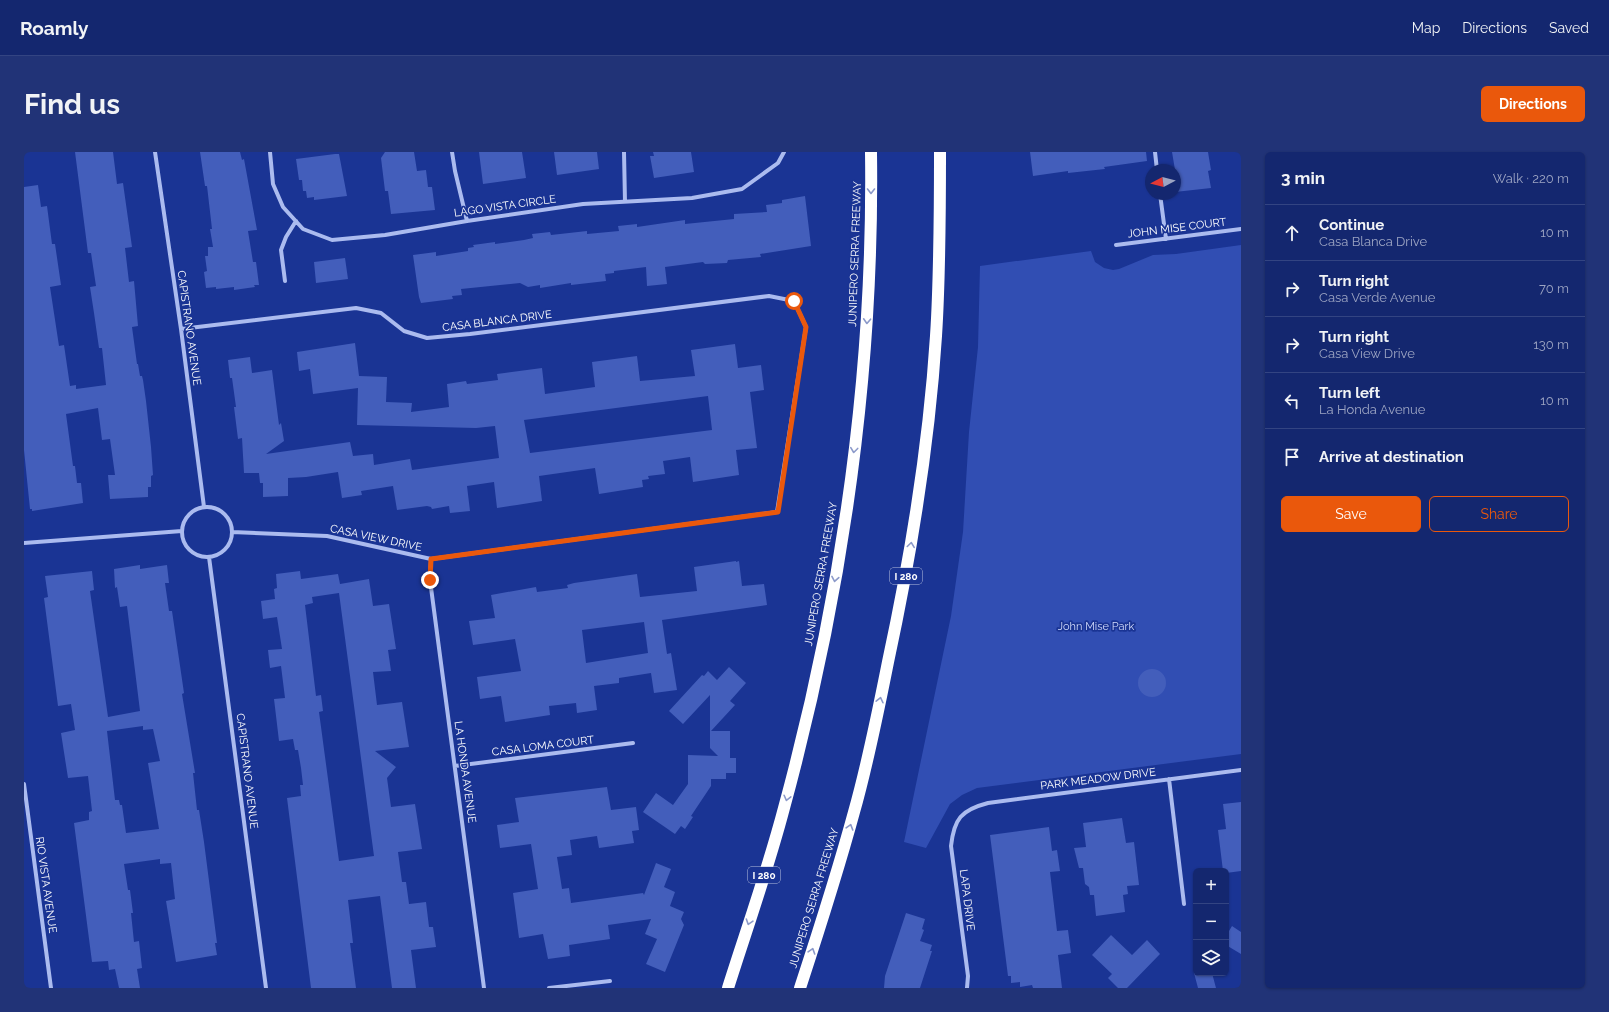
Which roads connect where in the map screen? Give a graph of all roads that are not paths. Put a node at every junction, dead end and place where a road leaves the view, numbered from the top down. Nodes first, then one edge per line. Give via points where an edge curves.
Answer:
1 (155, 152) edge
2 (270, 152) edge
3 (452, 152) edge
4 (624, 152) edge
5 (784, 152) edge
6 (871, 152) edge
7 (940, 152) edge
8 (1155, 152) edge
9 (1156, 164) edge
10 (1161, 200) edge
11 (624, 202) junction
12 (296, 221) junction
13 (467, 221) junction
14 (1241, 229) edge
15 (1166, 239) junction
16 (1116, 245) dead end
17 (285, 282) dead end
18 (181, 329) junction
19 (204, 507) junction
20 (778, 512) joint
21 (182, 531) junction
22 (232, 532) junction
23 (24, 543) edge
24 (210, 556) junction
25 (431, 559) junction
26 (634, 743) dead end
27 (455, 766) junction
28 (1241, 770) edge
29 (1168, 779) junction
30 (24, 784) edge
31 (960, 816) joint
32 (1184, 904) dead end
33 (610, 981) dead end
34 (51, 988) edge
35 (266, 988) edge
36 (484, 988) edge
37 (549, 988) edge
38 (728, 988) edge
39 (800, 988) edge
40 (967, 988) edge

1 - 18 street, CAPISTRANO AVENUE
2 - 12 street, LAGO VISTA CIRCLE via 273,184 283,207
3 - 13 street
4 - 11 street
5 - 11 street, LAGO VISTA CIRCLE via 778,163 742,189 692,198
6 -> 38 highway, JUNIPERO SERRA FREEWAY / I 280 via 866,331 849,490 838,559 816,674 786,802
39 -> 7 highway, JUNIPERO SERRA FREEWAY / I 280 via 855,812 907,575 924,458 936,336
8 - 9 street
10 - 15 street
11 - 13 street, LAGO VISTA CIRCLE via 583,204
12 - 13 street, LAGO VISTA CIRCLE via 303,230 332,240 385,235
12 - 17 street via 281,250
14 - 15 street, JOHN MISE COURT
15 - 16 street, JOHN MISE COURT
18 - 19 street, CAPISTRANO AVENUE
18 - 20 street, CASA BLANCA DRIVE via 356,308 381,312 404,331 427,338 769,296 794,301 806,327
19 - 21 street via 189,515
19 - 22 street via 216,509 227,516
20 - 25 street, CASA VIEW DRIVE
21 - 23 street
21 - 24 street via 187,547 201,556
22 - 24 street via 225,549
22 - 25 street, CASA VIEW DRIVE via 327,536
24 - 35 street, CAPISTRANO AVENUE
25 - 27 street, LA HONDA AVENUE via 430,580
26 - 27 street, CASA LOMA COURT
27 - 36 street, LA HONDA AVENUE
28 - 29 street, PARK MEADOW DRIVE
29 - 31 street, PARK MEADOW DRIVE via 988,803 973,807
29 - 32 street
30 - 34 street, RIO VISTA AVENUE
31 - 40 street, LAPA DRIVE via 953,830 951,846 968,976
33 - 37 street

